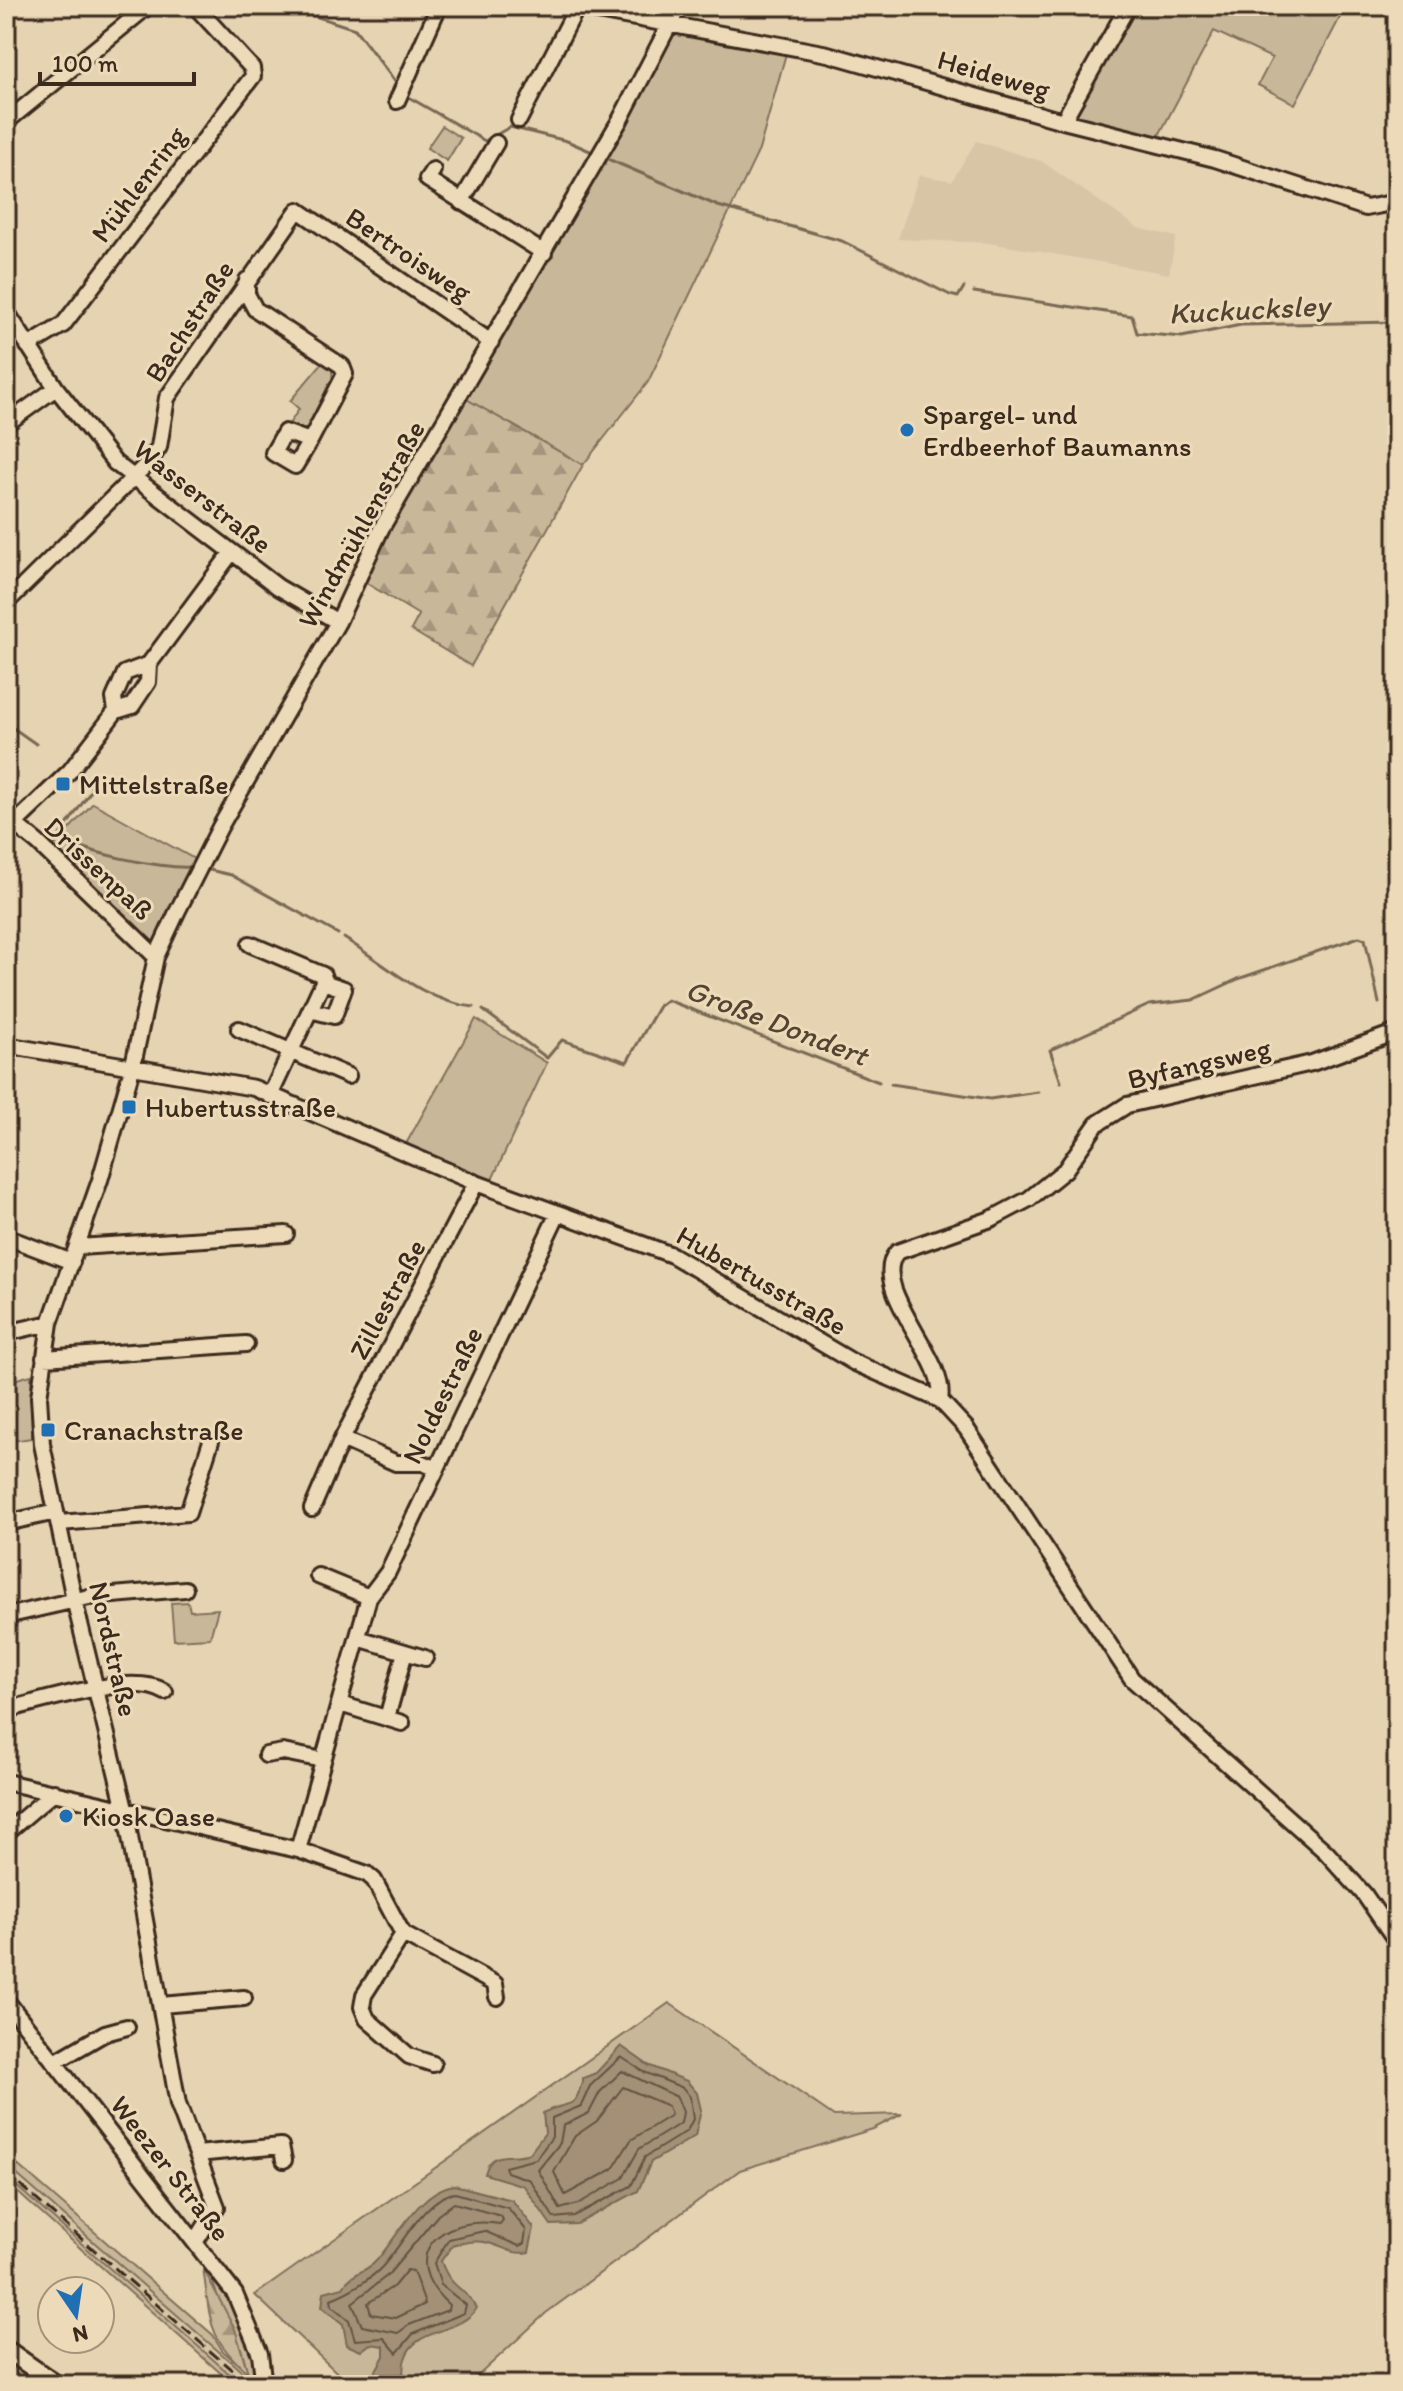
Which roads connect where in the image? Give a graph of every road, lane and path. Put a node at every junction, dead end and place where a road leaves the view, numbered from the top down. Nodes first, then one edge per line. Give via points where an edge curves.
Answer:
1 (148, 6) edge
2 (195, 6) edge
3 (439, 6) edge
4 (571, 6) edge
5 (679, 6) edge
6 (1128, 6) edge
7 (577, 7) edge
8 (670, 23) junction
9 (397, 101) dead end
10 (519, 120) dead end
11 (1063, 121) junction
12 (6, 122) edge
13 (496, 143) dead end
14 (433, 170) dead end
15 (461, 202) junction
16 (1397, 202) edge
17 (298, 210) joint
18 (544, 253) junction
19 (248, 277) junction
20 (225, 309) junction
21 (255, 309) junction
22 (6, 311) edge
23 (491, 342) junction
24 (28, 346) junction
25 (56, 388) junction
26 (6, 424) edge
27 (310, 441) dead end
28 (135, 480) junction
29 (232, 552) junction
30 (6, 603) edge
31 (338, 622) junction
32 (149, 664) junction
33 (116, 711) junction
34 (9, 825) edge
35 (250, 944) dead end
36 (156, 957) junction
37 (325, 981) junction
38 (310, 1010) junction
39 (239, 1029) dead end
40 (1397, 1032) edge
41 (6, 1045) edge
42 (292, 1052) junction
43 (133, 1065) junction
44 (348, 1076) dead end
45 (270, 1096) junction
46 (476, 1183) junction
47 (558, 1213) junction
48 (286, 1234) dead end
49 (6, 1237) edge
50 (78, 1247) junction
51 (72, 1262) junction
52 (50, 1323) junction
53 (6, 1333) edge
54 (246, 1344) dead end
55 (44, 1358) junction
56 (932, 1368) junction
57 (918, 1388) junction
58 (940, 1400) junction
59 (342, 1439) junction
60 (211, 1441) dead end
61 (435, 1468) junction
62 (312, 1509) dead end
63 (58, 1517) junction
64 (6, 1523) edge
65 (318, 1576) dead end
66 (185, 1589) dead end
67 (369, 1597) junction
68 (74, 1599) junction
69 (6, 1616) edge
70 (358, 1638) junction
71 (405, 1652) junction
72 (425, 1658) dead end
73 (96, 1688) junction
74 (165, 1692) dead end
75 (340, 1704) junction
76 (6, 1710) edge
77 (387, 1718) junction
78 (402, 1723) dead end
79 (266, 1755) dead end
80 (323, 1760) junction
81 (6, 1782) edge
82 (54, 1792) junction
83 (125, 1809) junction
84 (6, 1833) edge
85 (298, 1850) junction
86 (403, 1934) junction
87 (1397, 1942) edge
88 (497, 1997) dead end
89 (244, 1998) dead end
90 (6, 2000) edge
91 (161, 2005) junction
92 (127, 2027) dead end
93 (55, 2062) junction
94 (433, 2064) dead end
95 (197, 2154) junction
96 (284, 2160) dead end
97 (196, 2241) junction
98 (6, 2349) edge
99 (57, 2385) edge
100 (264, 2385) edge

1 - 12 street
2 - 24 street, Mühlenring via 252,68 253,76 63,325
3 - 9 street
4 - 7 street, Heideweg
5 - 8 street, Windmühlenstraße
6 - 11 street
7 - 8 street, Heideweg
7 - 10 street
8 - 11 street, Heideweg via 828,54
8 - 18 street, Windmühlenstraße
11 - 16 street, Heideweg via 1215,159 1366,208
13 - 15 street
14 - 15 street via 427,179
15 - 18 street
17 - 19 street, Bachstraße
17 - 23 street, Bertroisweg
18 - 23 street, Windmühlenstraße
19 - 20 street, Bachstraße
19 - 21 street via 247,294
20 - 21 street
20 - 28 street, Bachstraße via 167,398 159,447
21 - 27 street via 342,366 345,374
22 - 24 street, Wasserstraße
23 - 31 street, Windmühlenstraße via 381,529
24 - 25 street, Wasserstraße
25 - 26 street
25 - 28 street, Wasserstraße via 115,463
28 - 29 street, Wasserstraße
28 - 30 street, Bachstraße
29 - 31 street, Wasserstraße via 305,606
29 - 32 street
31 - 36 street, Windmühlenstraße via 220,827
32 - 33 street via 148,682 132,706
32 - 33 street via 125,673 114,698
33 - 34 street via 70,771
34 - 36 street, Drissenpaß via 38,843
35 - 37 street via 323,975
36 - 43 street, Windmühlenstraße
37 - 38 street
37 - 38 street via 344,990 334,1016
38 - 42 street
39 - 42 street
40 - 56 street, Byfangsweg via 1312,1063 1127,1105 1097,1124 1065,1170 1029,1199 991,1219 897,1252 889,1266 891,1283
41 - 43 street, Hubertusstraße
42 - 44 street
42 - 45 street
43 - 45 street, Hubertusstraße via 254,1088
43 - 50 street, Nordstraße
45 - 46 street, Hubertusstraße
46 - 47 street, Hubertusstraße
46 - 59 street, Zillestraße
47 - 57 street, Hubertusstraße via 672,1255 853,1362
47 - 61 street, Noldestraße
48 - 50 street
49 - 51 street
50 - 51 street, Nordstraße
51 - 52 street, Nordstraße
52 - 53 street
52 - 55 street, Nordstraße
54 - 55 street
55 - 63 street, Nordstraße via 40,1432
56 - 57 street
56 - 58 street, Byfangsweg
57 - 58 street, Hubertusstraße
58 - 87 street via 966,1428 1132,1679 1326,1852
59 - 61 street via 396,1463
59 - 62 street, Zillestraße
60 - 63 street via 188,1513
61 - 67 street, Noldestraße via 388,1572
63 - 64 street
63 - 68 street, Nordstraße
65 - 67 street
66 - 68 street
67 - 70 street, Noldestraße
68 - 69 street
68 - 73 street, Nordstraße
70 - 71 street
70 - 75 street, Noldestraße
71 - 72 street
71 - 77 street
73 - 74 street via 155,1685
73 - 76 street
73 - 83 street, Nordstraße
75 - 77 street
75 - 80 street, Noldestraße
77 - 78 street
79 - 80 street via 283,1752
80 - 85 street, Noldestraße
81 - 82 street
82 - 83 street
82 - 84 street
83 - 85 street
83 - 91 street, Nordstraße
85 - 86 street via 367,1874
86 - 88 street via 495,1984
86 - 94 street via 364,1995 362,2007 367,2019 409,2056
89 - 91 street
90 - 93 street, Weezer Straße
91 - 95 street, Nordstraße via 178,2104
92 - 93 street via 105,2033
93 - 97 street, Weezer Straße
95 - 96 street via 281,2146
95 - 97 street, Nordstraße via 217,2207
97 - 100 street, Weezer Straße via 246,2314
98 - 99 main road

